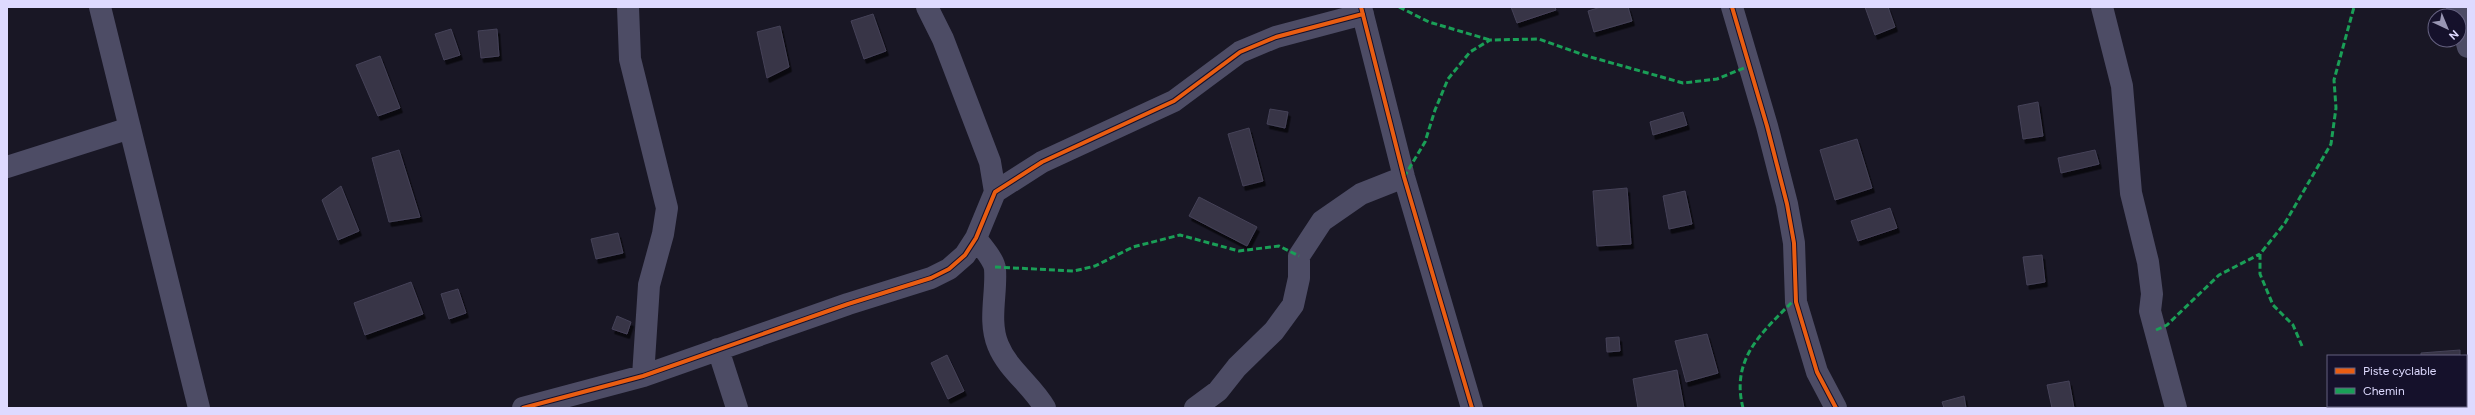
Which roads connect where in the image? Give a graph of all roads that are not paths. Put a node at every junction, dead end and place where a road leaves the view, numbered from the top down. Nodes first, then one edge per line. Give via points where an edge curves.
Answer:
1 (100, 7) edge
2 (628, 7) edge
3 (927, 7) edge
4 (1732, 7) edge
5 (2102, 7) edge
6 (2458, 7) edge
7 (1362, 11) edge
8 (2468, 47) edge
9 (130, 128) junction
10 (7, 167) edge
11 (1404, 177) junction
12 (995, 192) junction
13 (976, 238) junction
14 (718, 349) junction
15 (644, 376) junction
16 (199, 408) edge
17 (523, 408) edge
18 (737, 408) edge
19 (1045, 408) edge
20 (1195, 408) edge
21 (1472, 408) edge
22 (1836, 408) edge
23 (2176, 408) edge

1 - 9 street
2 - 15 street via 630,59 667,208 663,234 649,285
3 - 12 street via 943,39 990,162
4 - 22 street via 1787,204 1794,243 1796,302 1817,372
5 - 23 street via 2122,86 2131,193 2148,262 2152,294 2150,311
6 - 8 street
7 - 11 street
7 - 12 street via 1276,37 1240,52 1174,101 1042,162
9 - 10 street
9 - 16 street
11 - 20 street via 1361,194 1322,221 1299,256 1299,278 1293,305 1274,331 1237,367 1218,391
11 - 21 street
12 - 13 street
13 - 14 street via 965,255 949,270 931,278
13 - 19 street via 995,267 994,318 997,344 1007,362
14 - 15 street
14 - 18 street
15 - 17 street

